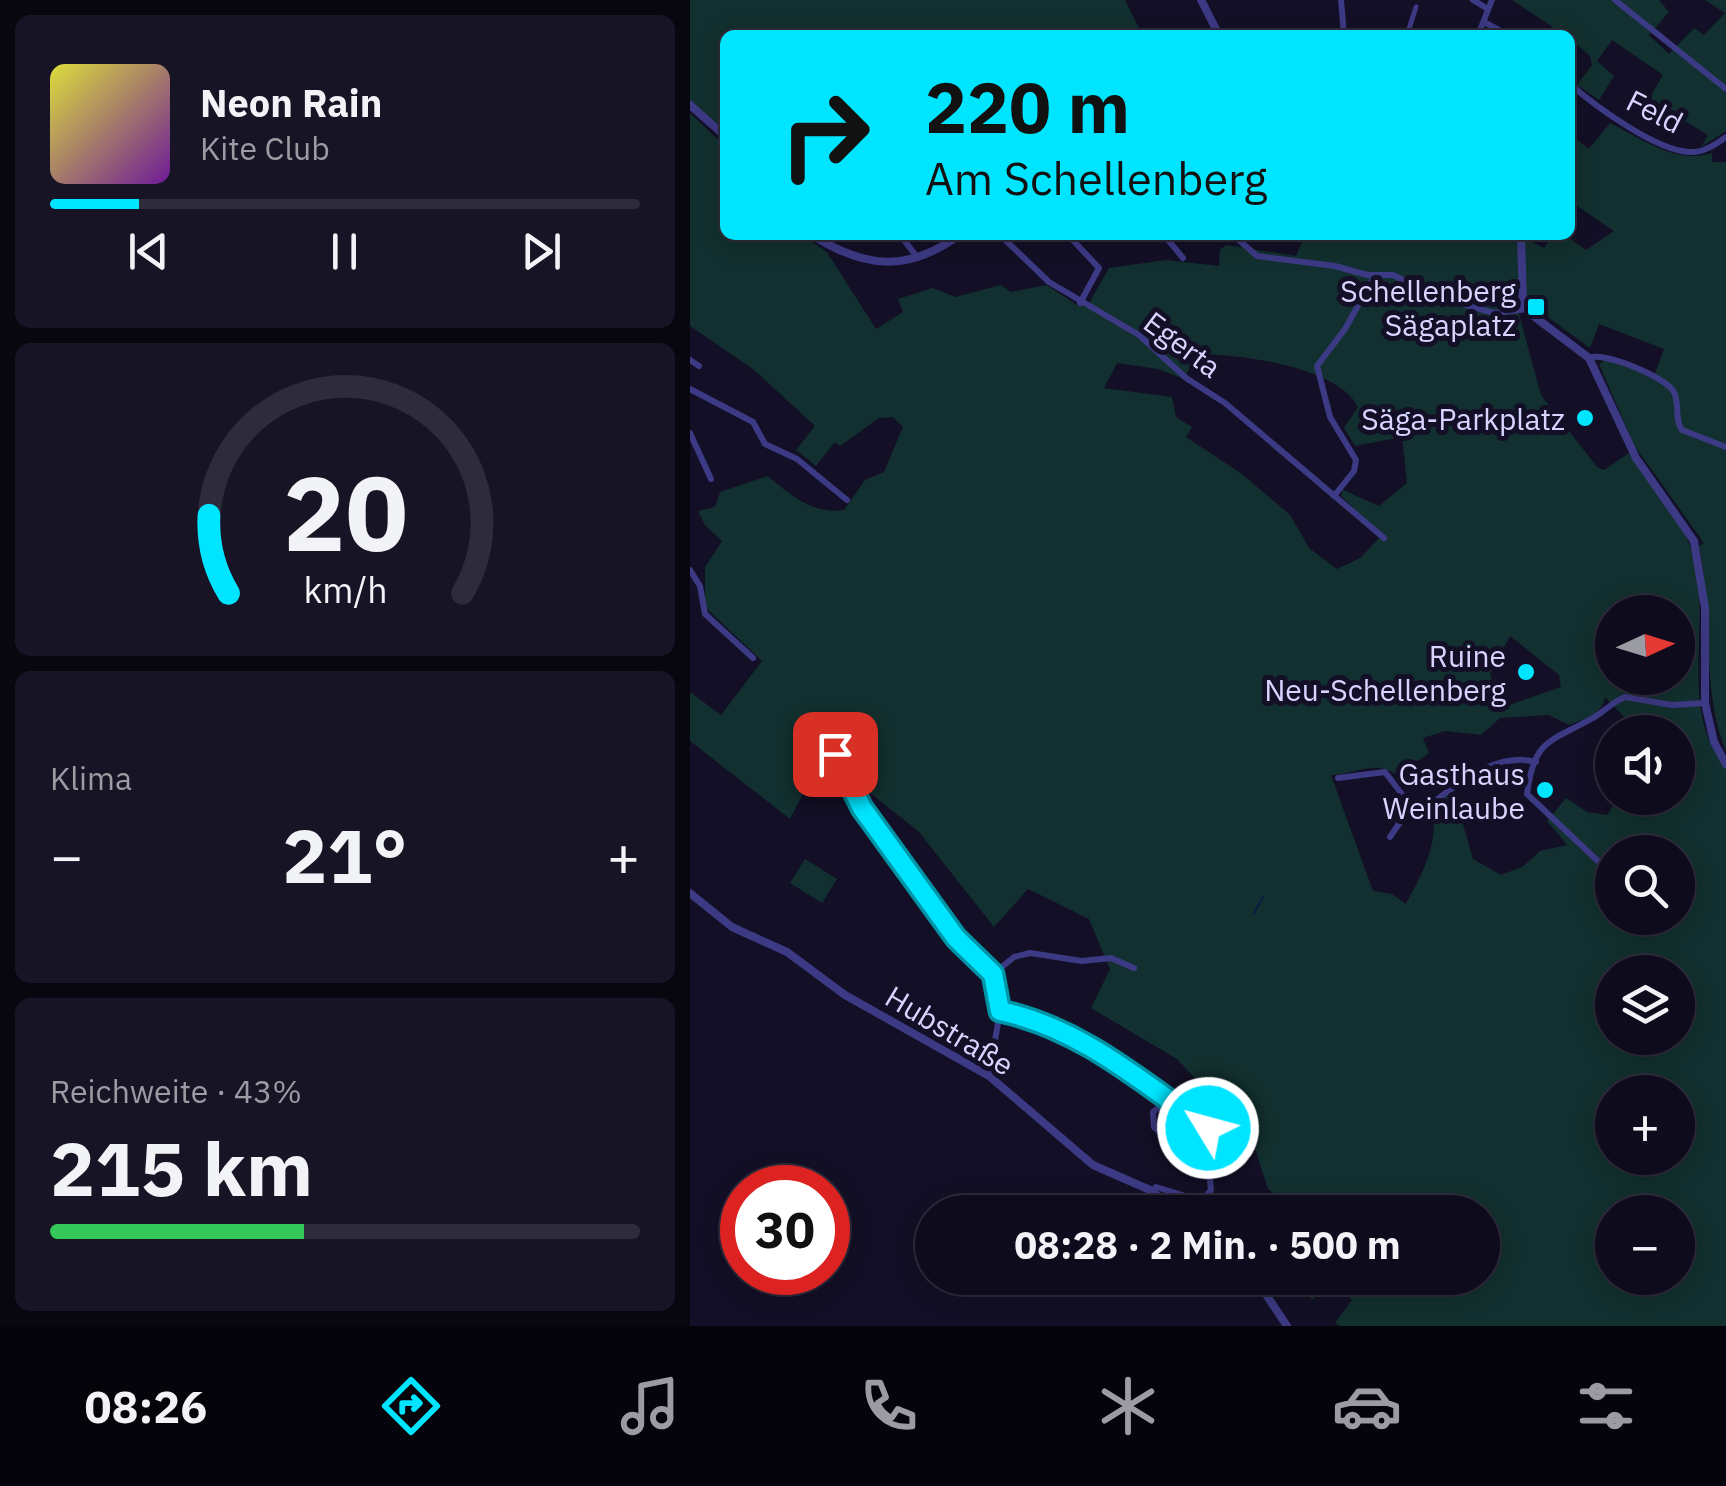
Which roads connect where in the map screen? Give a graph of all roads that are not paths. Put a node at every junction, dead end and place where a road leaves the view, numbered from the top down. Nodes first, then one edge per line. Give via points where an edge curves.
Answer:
1 (1201, 0) edge
2 (1342, 0) edge
3 (1473, 0) edge
4 (1492, 0) edge
5 (1615, 0) edge
6 (1416, 7) dead end
7 (1488, 9) junction
8 (1484, 22) junction
9 (1216, 30) edge
10 (1344, 30) edge
11 (1409, 30) edge
12 (1480, 30) edge
13 (1499, 30) edge
14 (1575, 88) edge
15 (1726, 89) edge
16 (690, 105) edge
17 (720, 131) edge
18 (1726, 137) edge
19 (823, 240) edge
20 (904, 240) edge
21 (951, 240) edge
22 (1005, 240) edge
23 (1073, 240) edge
24 (1168, 240) edge
25 (1239, 240) edge
26 (1521, 240) edge
27 (1182, 258) dead end
28 (918, 260) junction
29 (1376, 274) junction
30 (1080, 303) junction
31 (1527, 310) junction
32 (1589, 358) junction
33 (690, 360) edge
34 (698, 366) dead end
35 (690, 389) edge
36 (690, 433) edge
37 (1726, 447) edge
38 (711, 479) dead end
39 (1334, 496) junction
40 (846, 500) dead end
41 (1384, 538) dead end
42 (690, 570) edge
43 (752, 658) dead end
44 (1705, 703) junction
45 (835, 754) dead end
46 (1536, 762) junction
47 (1726, 764) edge
48 (1338, 778) dead end
49 (1411, 806) junction
50 (1390, 836) dead end
51 (1595, 859) edge
52 (690, 893) edge
53 (1134, 968) dead end
54 (993, 974) junction
55 (1000, 1011) junction
56 (989, 1076) junction
57 (1169, 1100) junction
58 (1220, 1136) dead end
59 (1150, 1190) junction
60 (1146, 1195) edge
61 (1157, 1195) edge
62 (1266, 1295) edge
63 (1287, 1326) edge

1 - 9 street
2 - 10 street
3 - 7 street
4 - 7 street
5 - 15 street
6 - 11 street
7 - 8 street
8 - 12 street
8 - 13 street
14 - 18 street, Feld via 1613,117 1680,150 1701,151
16 - 17 street
19 - 28 street via 876,263
20 - 28 street
21 - 28 street
22 - 30 street, Egerta
23 - 30 street via 1099,268
24 - 27 street
25 - 29 street via 1257,256
26 - 31 street
29 - 31 street via 1494,313
29 - 39 street via 1317,366 1330,417 1356,460
30 - 39 street, Egerta via 1138,335
31 - 32 street
32 - 37 street via 1601,356 1662,380 1673,391 1682,430
32 - 44 street via 1636,458 1694,541 1703,586
33 - 34 street
35 - 40 street via 753,422 766,444 797,459
36 - 38 street
39 - 41 street, Egerta
42 - 43 street via 706,614
44 - 46 street via 1672,706 1626,697 1551,737
44 - 47 street
45 - 54 street via 862,808 956,938
46 - 49 street via 1508,762 1450,786 1422,811
46 - 51 street via 1527,788 1532,802
48 - 49 street via 1385,772
49 - 50 street
52 - 56 street, Hubstraße via 732,927 787,952 845,995
53 - 54 street via 1111,958 1082,962 1030,953
54 - 55 street
55 - 56 street
55 - 57 street via 1091,1048
56 - 59 street, Hubstraße via 1093,1165
57 - 58 street
57 - 59 street via 1152,1112 1154,1127 1210,1179 1212,1190 1192,1198
59 - 60 street
59 - 61 street, Hubstraße
62 - 63 street

